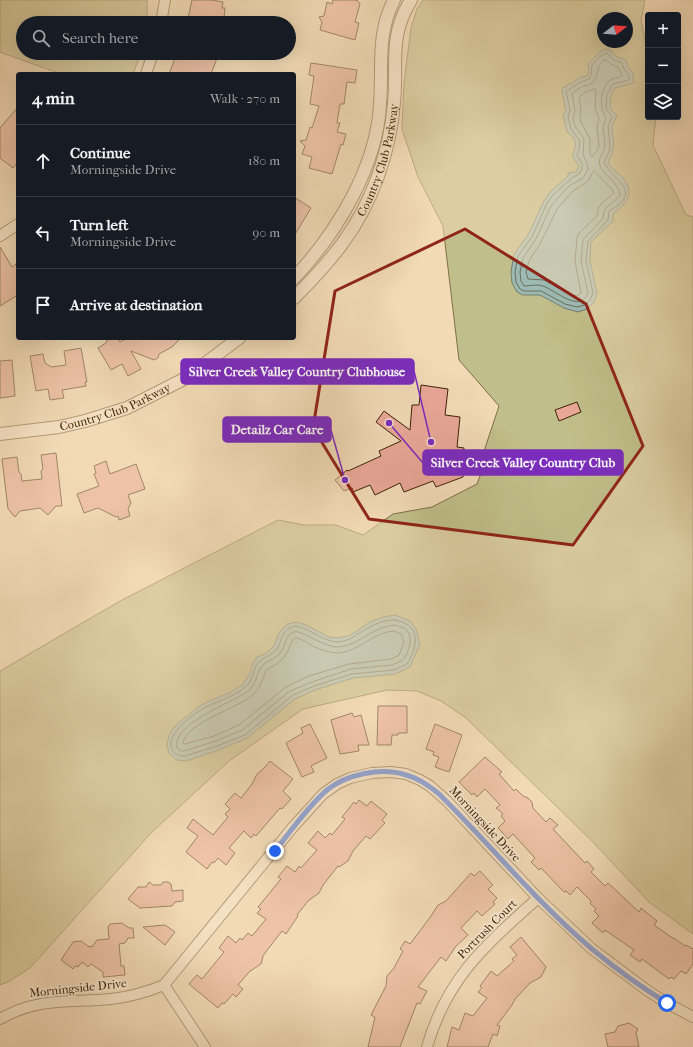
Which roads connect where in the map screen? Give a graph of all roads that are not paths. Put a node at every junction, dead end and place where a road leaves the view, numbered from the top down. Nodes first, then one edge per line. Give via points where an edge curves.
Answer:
1 (165, 0) edge
2 (394, 0) edge
3 (411, 0) edge
4 (162, 16) edge
5 (394, 58) junction
6 (381, 59) junction
7 (151, 60) edge
8 (147, 72) edge
9 (349, 203) junction
10 (363, 210) junction
11 (16, 225) edge
12 (0, 236) edge
13 (296, 276) edge
14 (296, 296) edge
15 (236, 340) edge
16 (0, 434) edge
17 (538, 898) junction
18 (164, 985) junction
19 (693, 1017) edge
20 (0, 1019) edge
21 (204, 1047) edge
22 (427, 1047) edge

1 - 4 street
2 - 6 street, Country Club Parkway via 385,22
3 - 5 street, Country Club Parkway via 399,25
5 - 6 street
5 - 10 street, Country Club Parkway via 395,87 390,133 382,166
6 - 9 street, Country Club Parkway via 381,103 377,130 370,154
7 - 8 street
9 - 10 street
9 - 13 street, Country Club Parkway via 333,231
10 - 14 street, Country Club Parkway via 339,249
11 - 12 street
15 - 16 street, Country Club Parkway via 186,378 136,404 59,427
17 - 18 street, Morningside Drive via 430,786 401,773 364,774 337,784 323,794
17 - 19 street, Morningside Drive via 610,964 667,1003
17 - 22 street, Portrush Court via 475,957 460,976 440,1009
18 - 20 street, Morningside Drive via 150,991 111,999 41,1003 20,1009
18 - 21 street

